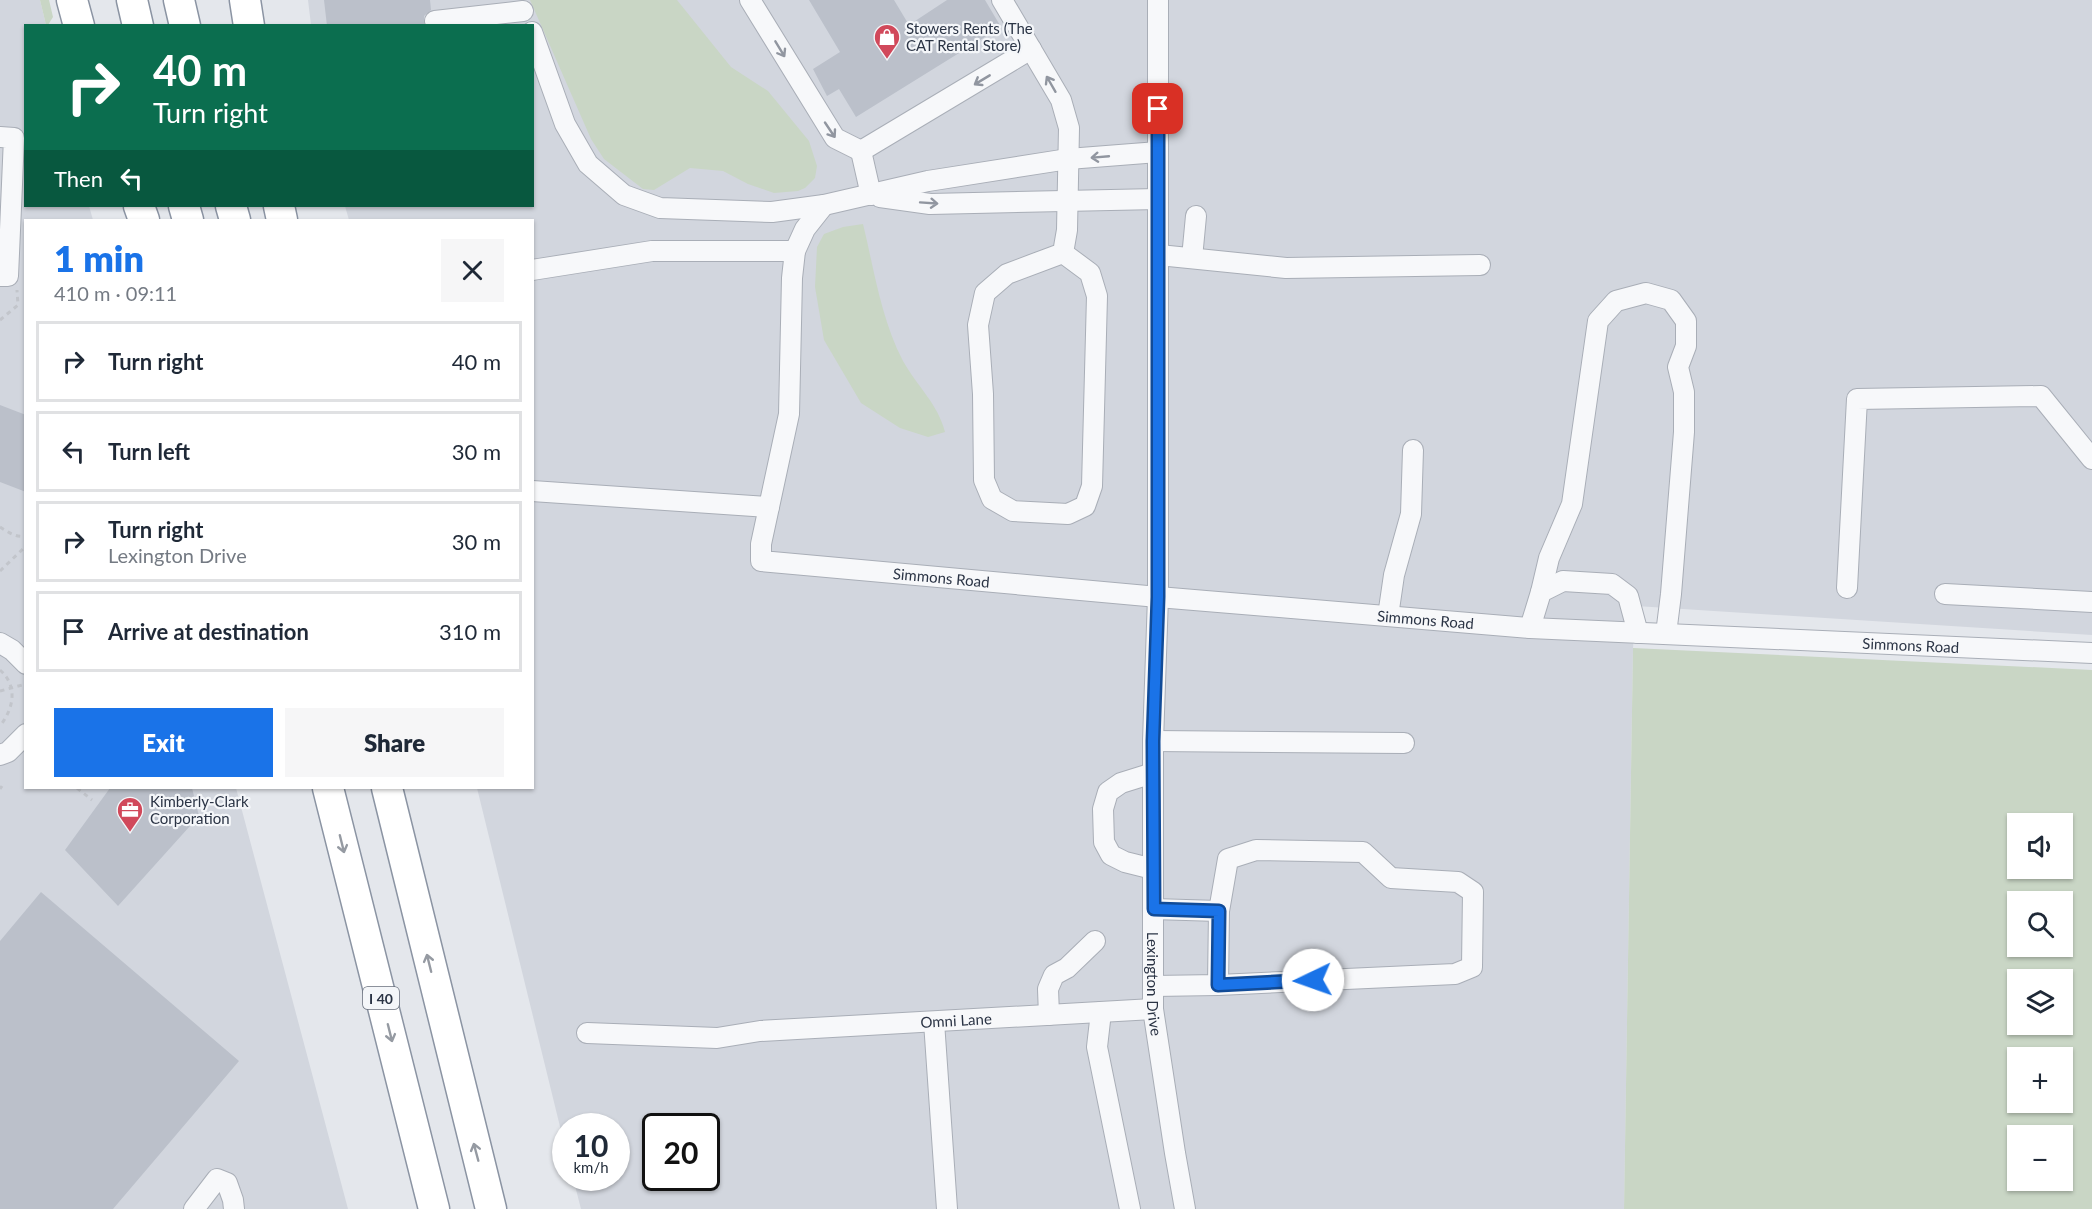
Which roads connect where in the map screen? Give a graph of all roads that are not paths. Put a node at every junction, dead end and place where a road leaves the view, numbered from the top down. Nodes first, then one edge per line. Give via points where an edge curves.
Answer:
1 (72, 0) edge
2 (132, 0) edge
3 (179, 0) edge
4 (245, 0) edge
5 (750, 0) edge
6 (1002, 0) edge
7 (1158, 0) edge
8 (523, 12) edge
9 (435, 21) dead end
10 (78, 24) edge
11 (138, 24) edge
12 (185, 24) edge
13 (249, 24) edge
14 (534, 38) edge
15 (1031, 49) junction
16 (0, 137) edge
17 (861, 150) junction
18 (1158, 152) junction
19 (1068, 159) junction
20 (871, 195) junction
21 (1158, 199) junction
22 (1067, 202) junction
23 (824, 205) junction
24 (1196, 216) dead end
25 (795, 251) junction
26 (1063, 253) junction
27 (1159, 255) junction
28 (1192, 258) junction
29 (1479, 265) dead end
30 (534, 270) edge
31 (4, 276) edge
32 (1413, 450) dead end
33 (2092, 459) edge
34 (534, 491) edge
35 (769, 507) junction
36 (1846, 588) dead end
37 (1541, 592) junction
38 (1945, 594) dead end
39 (1158, 597) junction
40 (2092, 602) edge
41 (1388, 616) junction
42 (1530, 628) junction
43 (1638, 633) junction
44 (1666, 634) junction
45 (0, 643) edge
46 (2092, 652) edge
47 (24, 662) edge
48 (24, 736) edge
49 (1153, 741) junction
50 (1404, 743) dead end
51 (0, 755) edge
52 (1153, 773) junction
53 (328, 789) edge
54 (387, 789) edge
55 (1153, 869) junction
56 (1154, 909) junction
57 (1219, 911) junction
58 (1095, 941) dead end
59 (1218, 985) junction
60 (1154, 986) junction
61 (1153, 1009) junction
62 (1101, 1012) junction
63 (1049, 1015) junction
64 (934, 1022) junction
65 (587, 1034) dead end
66 (194, 1209) edge
67 (234, 1209) edge
68 (434, 1209) edge
69 (491, 1209) edge
70 (947, 1209) edge
71 (1130, 1209) edge
72 (1185, 1209) edge

1 - 10 highway
2 - 11 highway
3 - 12 highway
4 - 13 highway
5 -> 17 street via 835,138
6 - 15 street
7 - 18 street, Lexington Drive
8 - 9 street
14 - 23 street via 565,124 588,164 624,195 660,208 772,212
15 -> 17 street
19 -> 15 street via 1070,128 1061,100
16 - 31 street via 14,138
17 - 20 street
18 -> 19 street
18 - 21 street, Lexington Drive
19 - 20 street
19 - 22 street
20 -> 22 street via 930,204
20 - 23 street
21 - 22 street
21 - 27 street, Lexington Drive
22 - 26 street
23 - 25 street via 805,229
24 - 28 street
25 - 30 street via 651,251
25 - 35 street via 789,414
26 - 26 street via 1006,274 985,293 978,325 984,480 992,500 1013,512 1068,514 1085,506 1092,486 1097,296 1090,273
27 - 28 street
27 - 39 street, Lexington Drive
28 - 29 street via 1286,268
32 - 41 street via 1411,514 1394,575
33 - 36 street via 2041,396 1857,399
34 - 35 street
35 - 39 street, Simmons Road via 761,561
37 - 42 street
37 - 43 street via 1563,581 1612,584 1628,596
37 - 44 street via 1549,558 1572,504 1598,321 1616,301 1646,293 1671,300 1686,321 1686,346 1678,367 1684,392 1684,432
38 - 40 street
39 - 41 street, Simmons Road
39 - 49 street, Lexington Drive
41 - 42 street, Simmons Road
42 - 43 street, Simmons Road
43 - 44 street, Simmons Road
44 - 46 street, Simmons Road
45 - 47 street
48 - 51 street
49 - 50 street
49 - 52 street, Lexington Drive
52 - 55 street, Lexington Drive
52 - 55 street via 1121,783 1108,792 1103,809 1104,842 1112,855
53 -> 68 highway, I 40
69 -> 54 highway
55 - 56 street, Lexington Drive
56 - 57 street
56 - 60 street, Lexington Drive
57 - 59 street
57 - 59 street via 1228,859 1256,850 1362,852 1391,878 1458,882 1473,892 1472,966 1455,974
58 - 63 street via 1054,975 1048,989
59 - 60 street
60 - 61 street, Lexington Drive
61 - 62 street, Omni Lane
61 - 72 street, Lexington Drive
62 - 63 street, Omni Lane
62 - 71 street via 1097,1047
63 - 64 street, Omni Lane
64 - 65 street, Omni Lane via 760,1031 717,1038
64 - 70 street
66 - 67 street via 217,1179 227,1184

